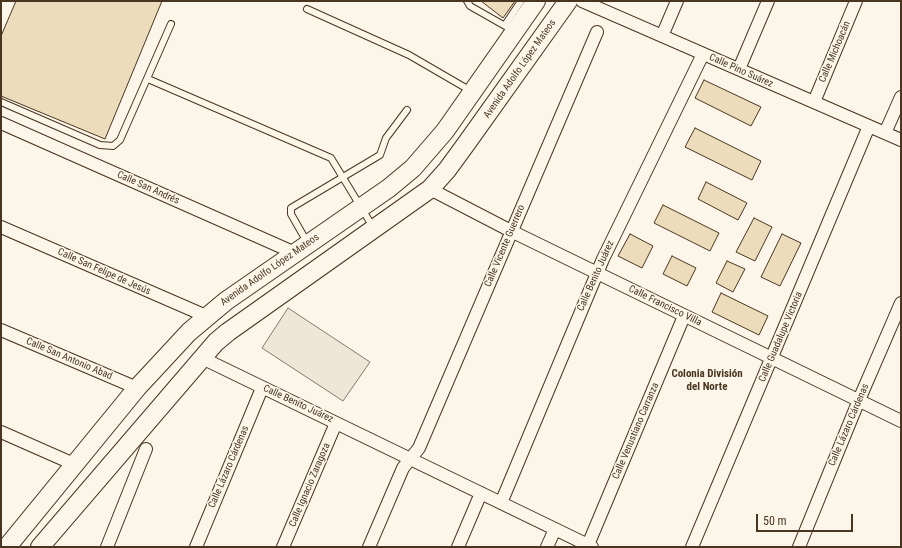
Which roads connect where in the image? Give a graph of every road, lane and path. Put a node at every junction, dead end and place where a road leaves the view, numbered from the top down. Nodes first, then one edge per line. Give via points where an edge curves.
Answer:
1 (467, 1) edge
2 (521, 1) edge
3 (536, 1) edge
4 (568, 1) edge
5 (582, 1) edge
6 (677, 1) edge
7 (768, 1) edge
8 (856, 1) edge
9 (307, 9) dead end
10 (171, 24) dead end
11 (510, 28) junction
12 (597, 32) dead end
13 (662, 36) junction
14 (703, 54) junction
15 (739, 69) junction
16 (148, 79) junction
17 (472, 92) junction
18 (901, 97) edge
19 (1, 102) edge
20 (814, 102) junction
21 (407, 110) dead end
22 (1, 123) edge
23 (869, 126) junction
24 (885, 133) junction
25 (901, 140) edge
26 (344, 178) junction
27 (430, 189) junction
28 (361, 207) junction
29 (1, 227) edge
30 (374, 229) junction
31 (511, 231) junction
32 (301, 248) junction
33 (597, 272) junction
34 (901, 303) edge
35 (206, 316) junction
36 (684, 316) junction
37 (1, 330) edge
38 (202, 358) junction
39 (772, 358) junction
40 (138, 388) junction
41 (262, 388) junction
42 (859, 400) junction
43 (901, 421) edge
44 (336, 422) junction
45 (1, 432) edge
46 (146, 449) dead end
47 (411, 458) junction
48 (76, 465) junction
49 (481, 493) junction
50 (501, 503) junction
51 (555, 529) junction
52 (6, 543) edge
53 (590, 546) edge
54 (40, 547) edge
55 (107, 547) edge
56 (196, 547) edge
57 (284, 547) edge
58 (369, 547) edge
59 (458, 547) edge
60 (547, 547) edge
61 (692, 547) edge
62 (799, 547) edge

1 - 11 lane via 470,6
2 - 11 lane
3 - 11 main road, Avenida Adolfo López Mateos
4 - 27 main road, Avenida Adolfo López Mateos via 457,157
5 - 13 street, Calle Pino Suárez
6 - 13 street
7 - 15 street
8 - 20 street, Calle Michoacán
9 - 17 lane via 409,55
10 - 16 lane
11 - 17 main road, Avenida Adolfo López Mateos
12 - 31 street, Calle Vicente Guerrero
13 - 14 street, Calle Pino Suárez
14 - 15 street, Calle Pino Suárez
14 - 33 street, Calle Benito Juárez
15 - 20 street, Calle Pino Suárez
16 - 19 lane via 120,140 107,147
16 - 26 lane via 328,156
17 - 28 main road, Avenida Adolfo López Mateos via 430,151 389,188
18 - 24 street
20 - 23 street, Calle Pino Suárez
21 - 26 lane via 386,138 380,155
22 - 32 street, Calle San Andrés
23 - 24 street, Calle Pino Suárez
23 - 39 street, Calle Guadalupe Victoria
24 - 25 street, Calle Pino Suárez
26 - 28 lane
26 - 32 lane via 291,208
27 - 30 main road, Avenida Adolfo López Mateos
27 - 31 street, Calle Francisco Villa
28 - 30 lane
28 - 32 main road, Avenida Adolfo López Mateos
29 - 35 street, Calle San Felipe de Jesús
30 - 38 main road, Avenida Adolfo López Mateos via 228,332
31 - 33 street, Calle Francisco Villa
31 - 47 street, Calle Vicente Guerrero via 418,448
32 - 35 main road, Avenida Adolfo López Mateos
33 - 36 street, Calle Francisco Villa
33 - 50 street, Calle Benito Juárez
34 - 42 street, Calle Lázaro Cárdenas
35 - 40 main road, Avenida Adolfo López Mateos
36 - 39 street, Calle Francisco Villa
36 - 53 street, Calle Venustiano Carranza
37 - 40 street, Calle San Antonio Abad
38 - 41 street, Calle Benito Juárez
38 - 54 main road, Avenida Adolfo López Mateos
39 - 42 street, Calle Francisco Villa
39 - 61 street, Calle Guadalupe Victoria
40 - 48 main road, Avenida Adolfo López Mateos
41 - 44 street, Calle Benito Juárez
41 - 56 street, Calle Lázaro Cárdenas
42 - 43 street, Calle Francisco Villa
42 - 62 street, Calle Lázaro Cárdenas
44 - 47 street, Calle Benito Juárez
44 - 57 street, Calle Ignacio Zaragoza
45 - 48 street
46 - 55 street
47 - 49 street, Calle Benito Juárez
47 - 58 street, Calle Vicente Guerrero via 403,468
48 - 52 main road, Avenida Adolfo López Mateos
49 - 50 street, Calle Benito Juárez
49 - 59 street
50 - 51 street, Calle Benito Juárez
51 - 53 street, Calle Benito Juárez
51 - 60 street

